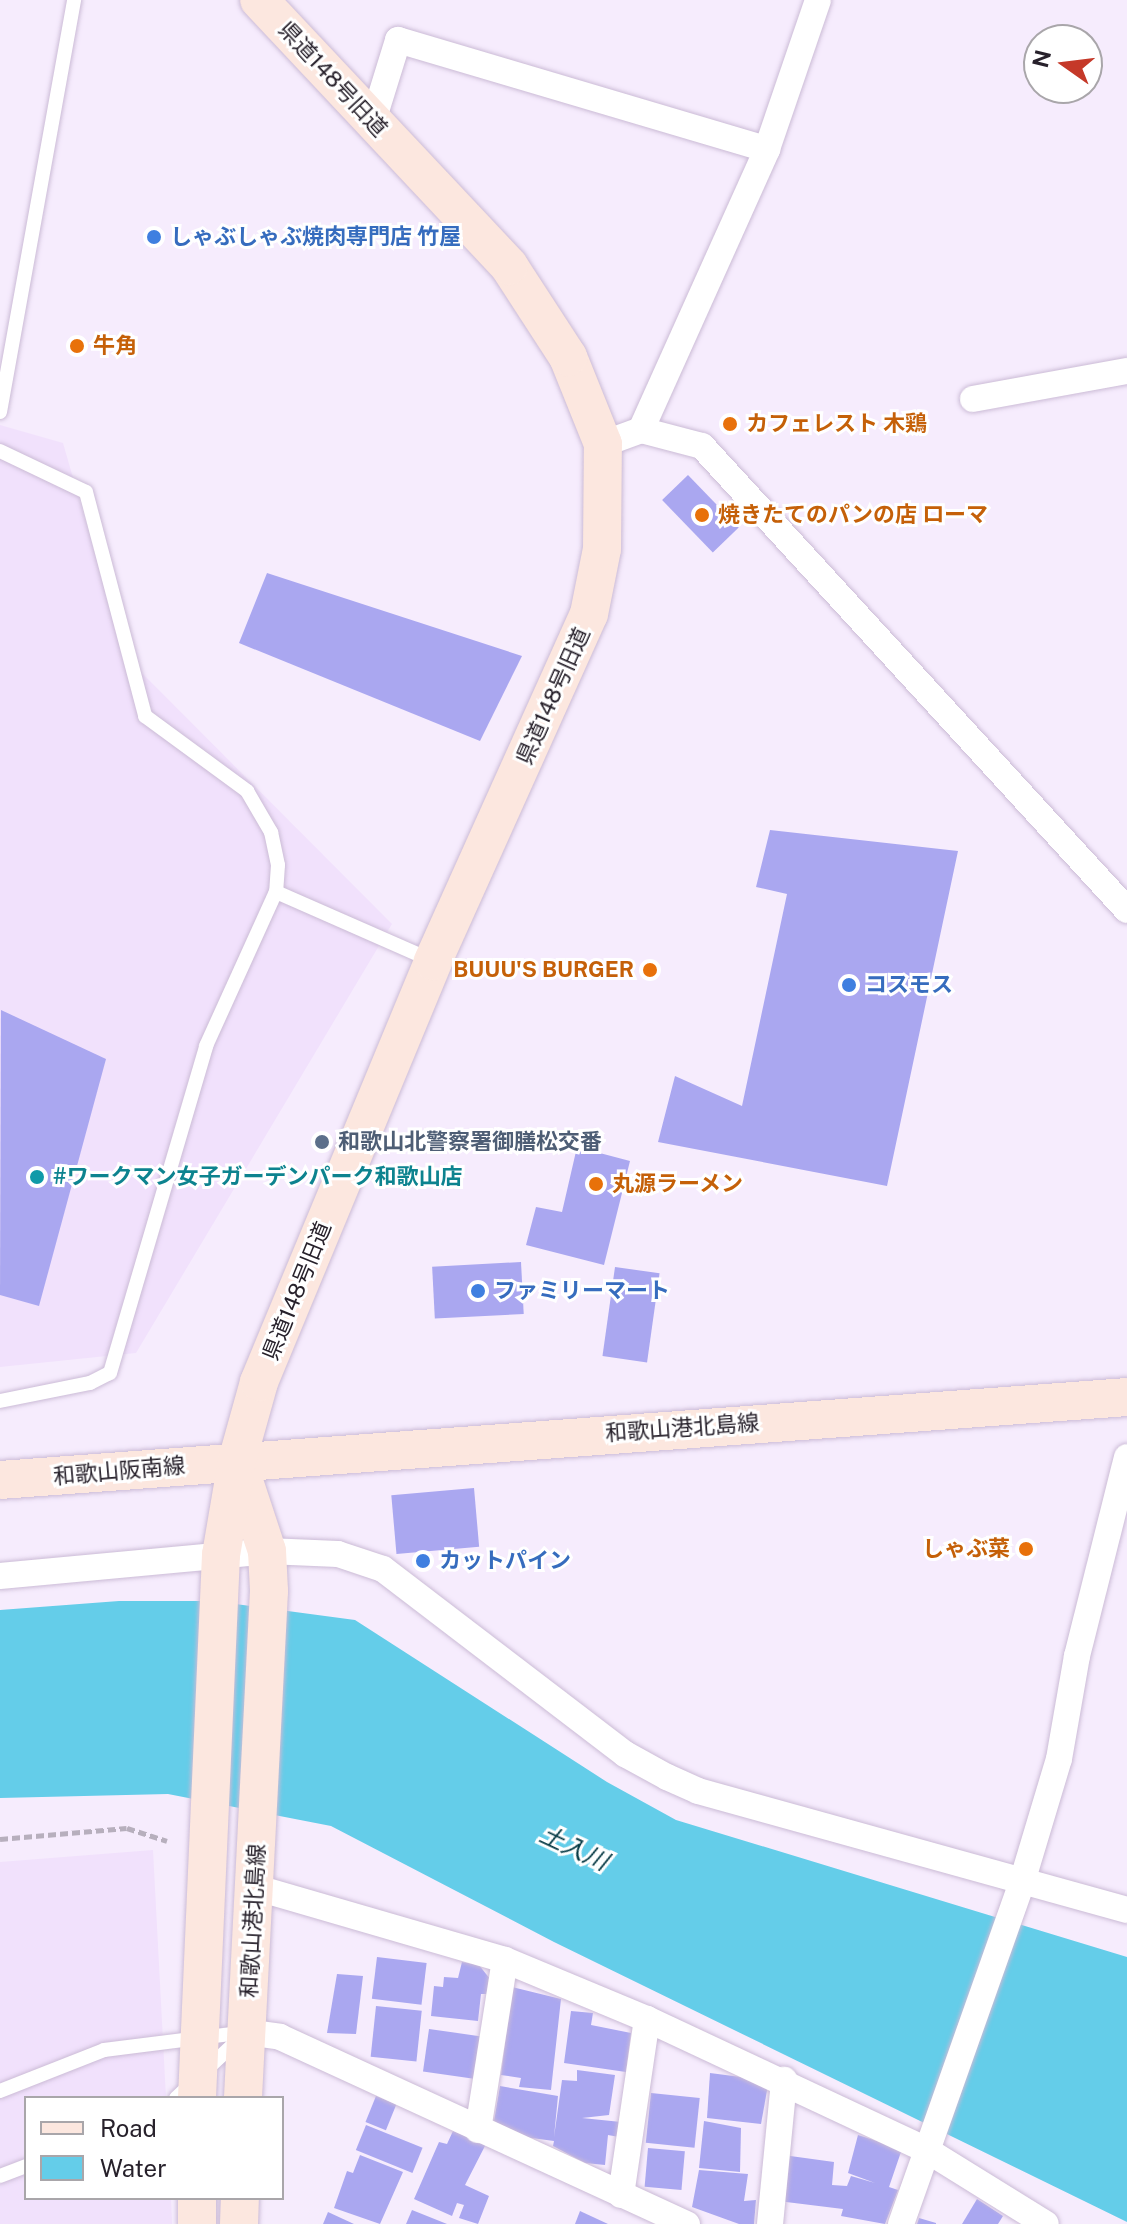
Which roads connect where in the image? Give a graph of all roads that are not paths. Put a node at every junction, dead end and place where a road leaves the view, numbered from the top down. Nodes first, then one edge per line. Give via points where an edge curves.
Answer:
1 (74, 0) edge
2 (259, 0) edge
3 (818, 0) edge
4 (373, 121) junction
5 (767, 149) junction
6 (1127, 371) edge
7 (973, 399) dead end
8 (0, 412) edge
9 (641, 430) junction
10 (603, 444) junction
11 (0, 451) edge
12 (276, 892) junction
13 (1127, 910) edge
14 (433, 961) junction
15 (1127, 1397) edge
16 (0, 1401) edge
17 (1127, 1457) edge
18 (237, 1461) junction
19 (0, 1480) edge
20 (267, 1551) junction
21 (222, 1570) junction
22 (0, 1576) edge
23 (254, 1887) junction
24 (1019, 1891) junction
25 (1127, 1910) edge
26 (505, 1960) junction
27 (647, 2019) junction
28 (246, 2032) junction
29 (198, 2036) junction
30 (784, 2080) junction
31 (0, 2091) edge
32 (190, 2093) edge
33 (243, 2096) edge
34 (478, 2130) junction
35 (930, 2140) junction
36 (24, 2167) edge
37 (0, 2176) edge
38 (621, 2195) junction
39 (197, 2200) edge
40 (240, 2200) edge
41 (197, 2224) edge
42 (239, 2224) edge
43 (687, 2224) edge
44 (770, 2224) edge
45 (901, 2224) edge
46 (1046, 2224) edge

1 - 8 lane
2 - 4 main road, 県道148号旧道
3 - 5 street
4 - 5 street via 398,40
4 - 10 main road, 県道148号旧道 via 509,266 568,357
5 - 9 street
6 - 7 street
9 - 10 street
9 - 13 street via 702,446
10 - 14 main road, 県道148号旧道 via 602,549 589,614
11 - 12 lane via 86,492 145,716 247,791 271,832 278,865
12 - 14 lane
12 - 16 lane via 206,1046 110,1373 90,1383
14 - 18 main road, 県道148号旧道 via 259,1382
15 - 18 main road, 和歌山港北島線
17 - 24 street via 1077,1656 1059,1759
18 - 19 main road, 和歌山阪南線
18 - 20 main road, 和歌山港北島線
18 - 21 main road
20 - 21 street
20 - 23 main road, 和歌山港北島線
20 - 24 street via 338,1554 383,1569 625,1754 677,1782
21 - 22 street
21 - 29 main road
23 - 26 street
23 - 28 main road, 和歌山港北島線
24 - 25 street
24 - 35 street
26 - 27 street
26 - 34 street
27 - 30 street
27 - 38 street
28 - 29 lane
28 - 32 lane
28 - 33 main road, 和歌山港北島線
28 - 34 street via 280,2037
29 - 31 lane via 104,2050
29 - 32 main road
30 - 35 street
30 - 44 street
34 - 38 street
35 - 45 street
35 - 46 street
36 - 37 lane
38 - 43 street
39 - 41 main road
40 - 42 main road

